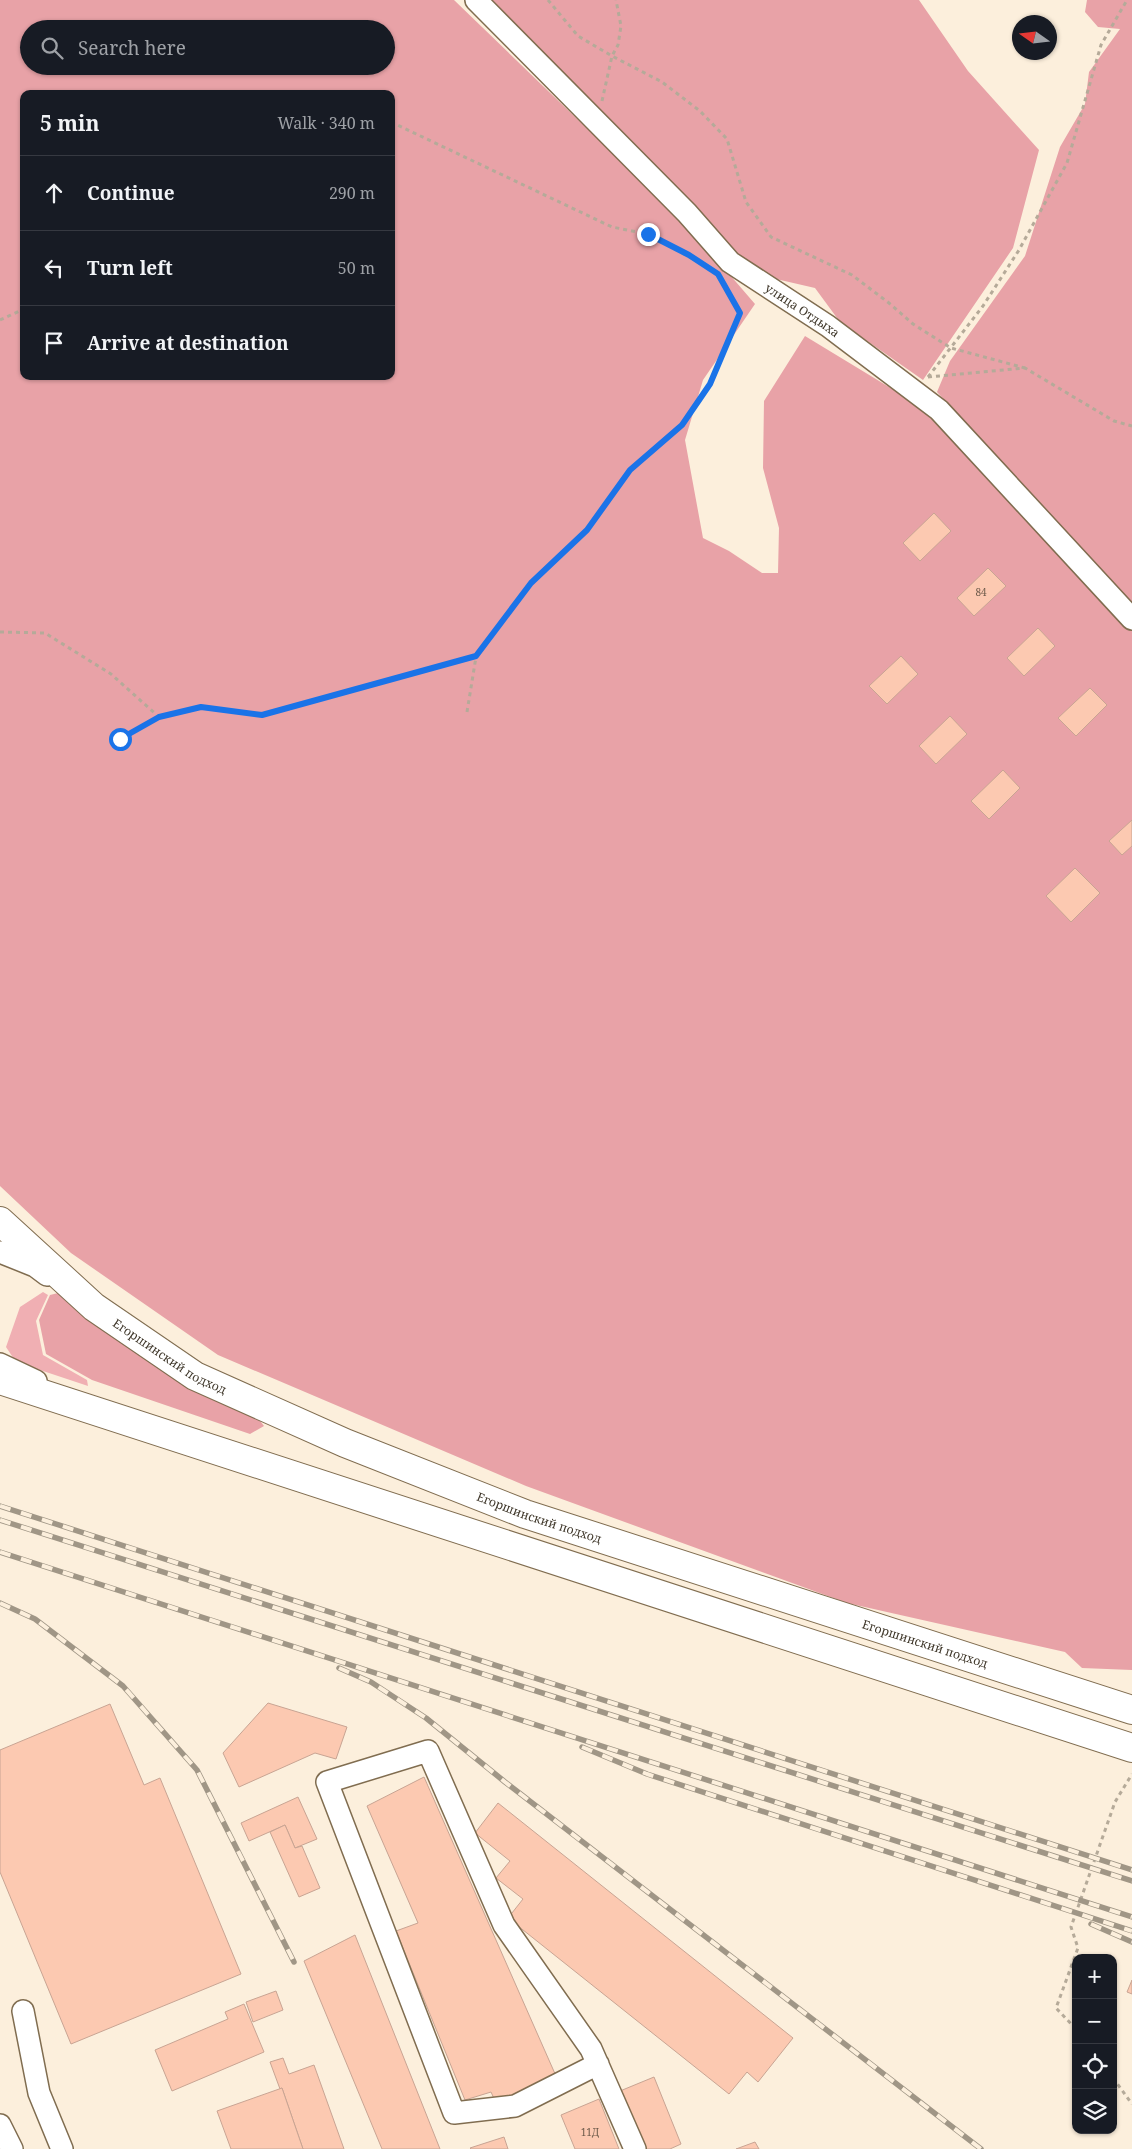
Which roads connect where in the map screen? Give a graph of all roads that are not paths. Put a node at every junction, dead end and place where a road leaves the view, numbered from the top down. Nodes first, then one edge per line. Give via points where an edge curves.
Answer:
1 (476, 0) edge
2 (1132, 619) edge
3 (0, 1221) edge
4 (0, 1252) edge
5 (94, 1307) junction
6 (0, 1364) edge
7 (0, 1380) edge
8 (161, 1433) junction
9 (1132, 1710) edge
10 (1132, 1748) edge
11 (23, 2011) dead end
12 (598, 2064) junction
13 (0, 2125) edge
14 (12, 2149) edge
15 (62, 2149) edge
16 (635, 2149) edge

1 - 2 street, улица Отдыха via 687,213 724,268 828,326 939,410
3 - 5 main road, Егоршинский подход
4 - 5 street via 35,1266
5 - 9 main road, Егоршинский подход via 195,1376 345,1444 437,1481 525,1514
6 - 8 street
7 - 8 main road
8 - 10 main road
11 - 15 street via 39,2093
12 - 12 street via 591,2048 504,1925 428,1751 327,1782 454,2113 515,2106
12 - 16 street
13 - 14 street

